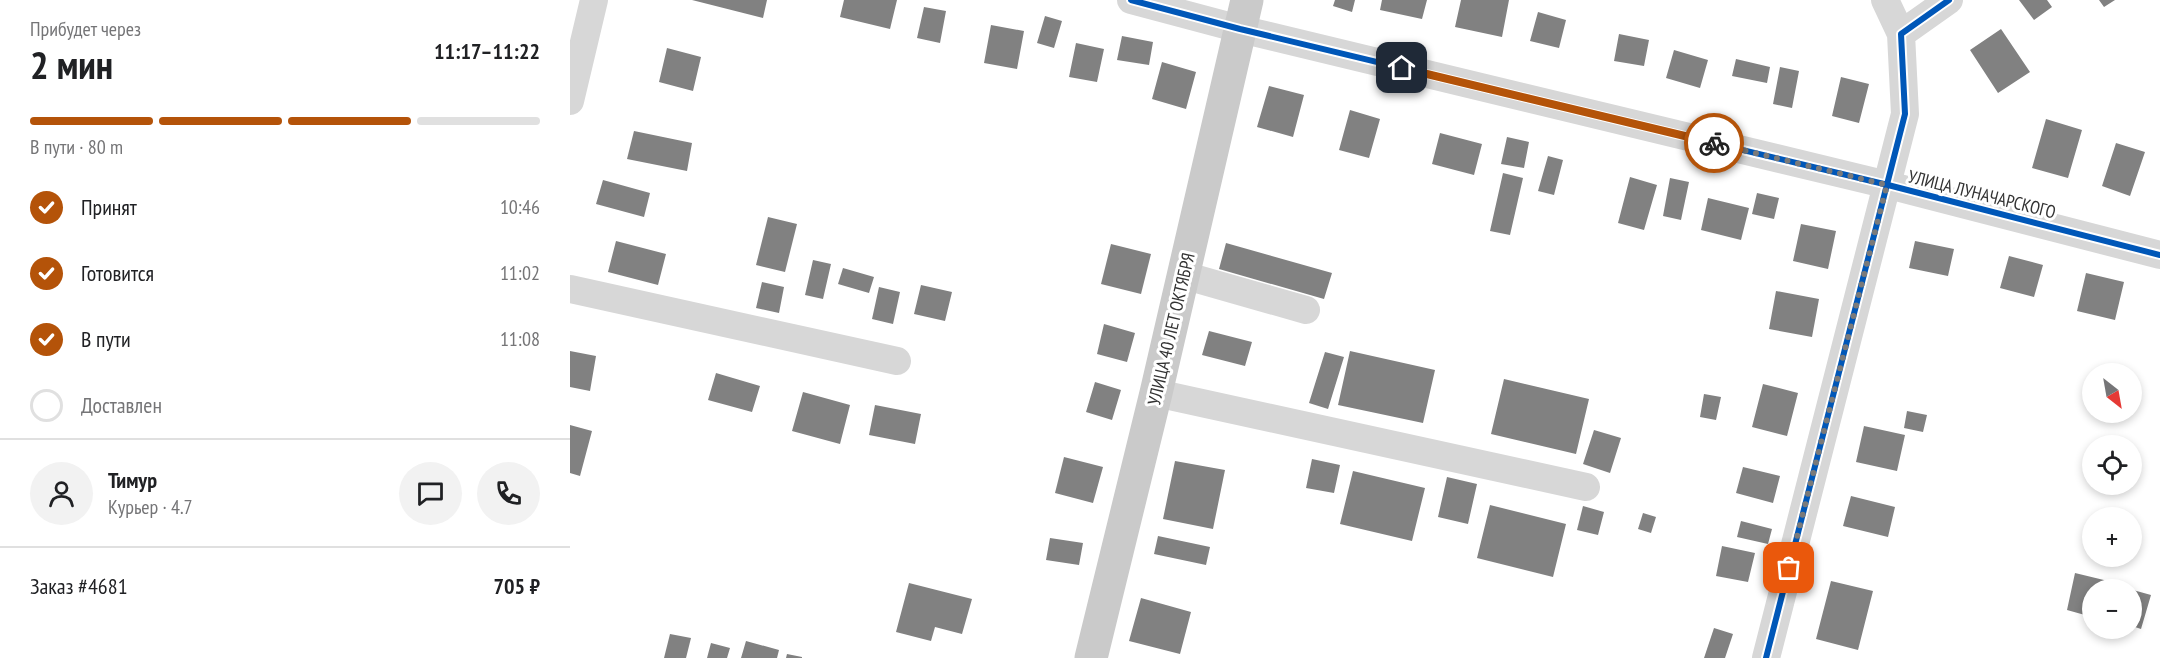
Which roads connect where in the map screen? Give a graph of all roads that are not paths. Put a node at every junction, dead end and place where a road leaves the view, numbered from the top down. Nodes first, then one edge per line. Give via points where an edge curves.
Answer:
1 (594, 0) edge
2 (1131, 0) edge
3 (1885, 0) edge
4 (1949, 0) edge
5 (1244, 14) edge
6 (1901, 34) junction
7 (570, 100) edge
8 (1887, 185) junction
9 (2160, 255) edge
10 (1183, 275) junction
11 (570, 289) edge
12 (1306, 310) dead end
13 (897, 361) dead end
14 (1156, 393) junction
15 (1586, 487) dead end
16 (1091, 658) edge
17 (1766, 658) edge

1 - 7 street
2 - 5 street, УЛИЦА ЛУНАЧАРСКОГО
3 - 6 street
4 - 6 street
5 - 8 street, УЛИЦА ЛУНАЧАРСКОГО
5 - 10 main road, УЛИЦА 40 ЛЕТ ОКТЯБРЯ
6 - 8 street via 1905,114
8 - 9 street, УЛИЦА ЛУНАЧАРСКОГО
8 - 17 street
10 - 12 street
10 - 14 main road, УЛИЦА 40 ЛЕТ ОКТЯБРЯ
11 - 13 street
14 - 15 street
14 - 16 main road, УЛИЦА 40 ЛЕТ ОКТЯБРЯ

